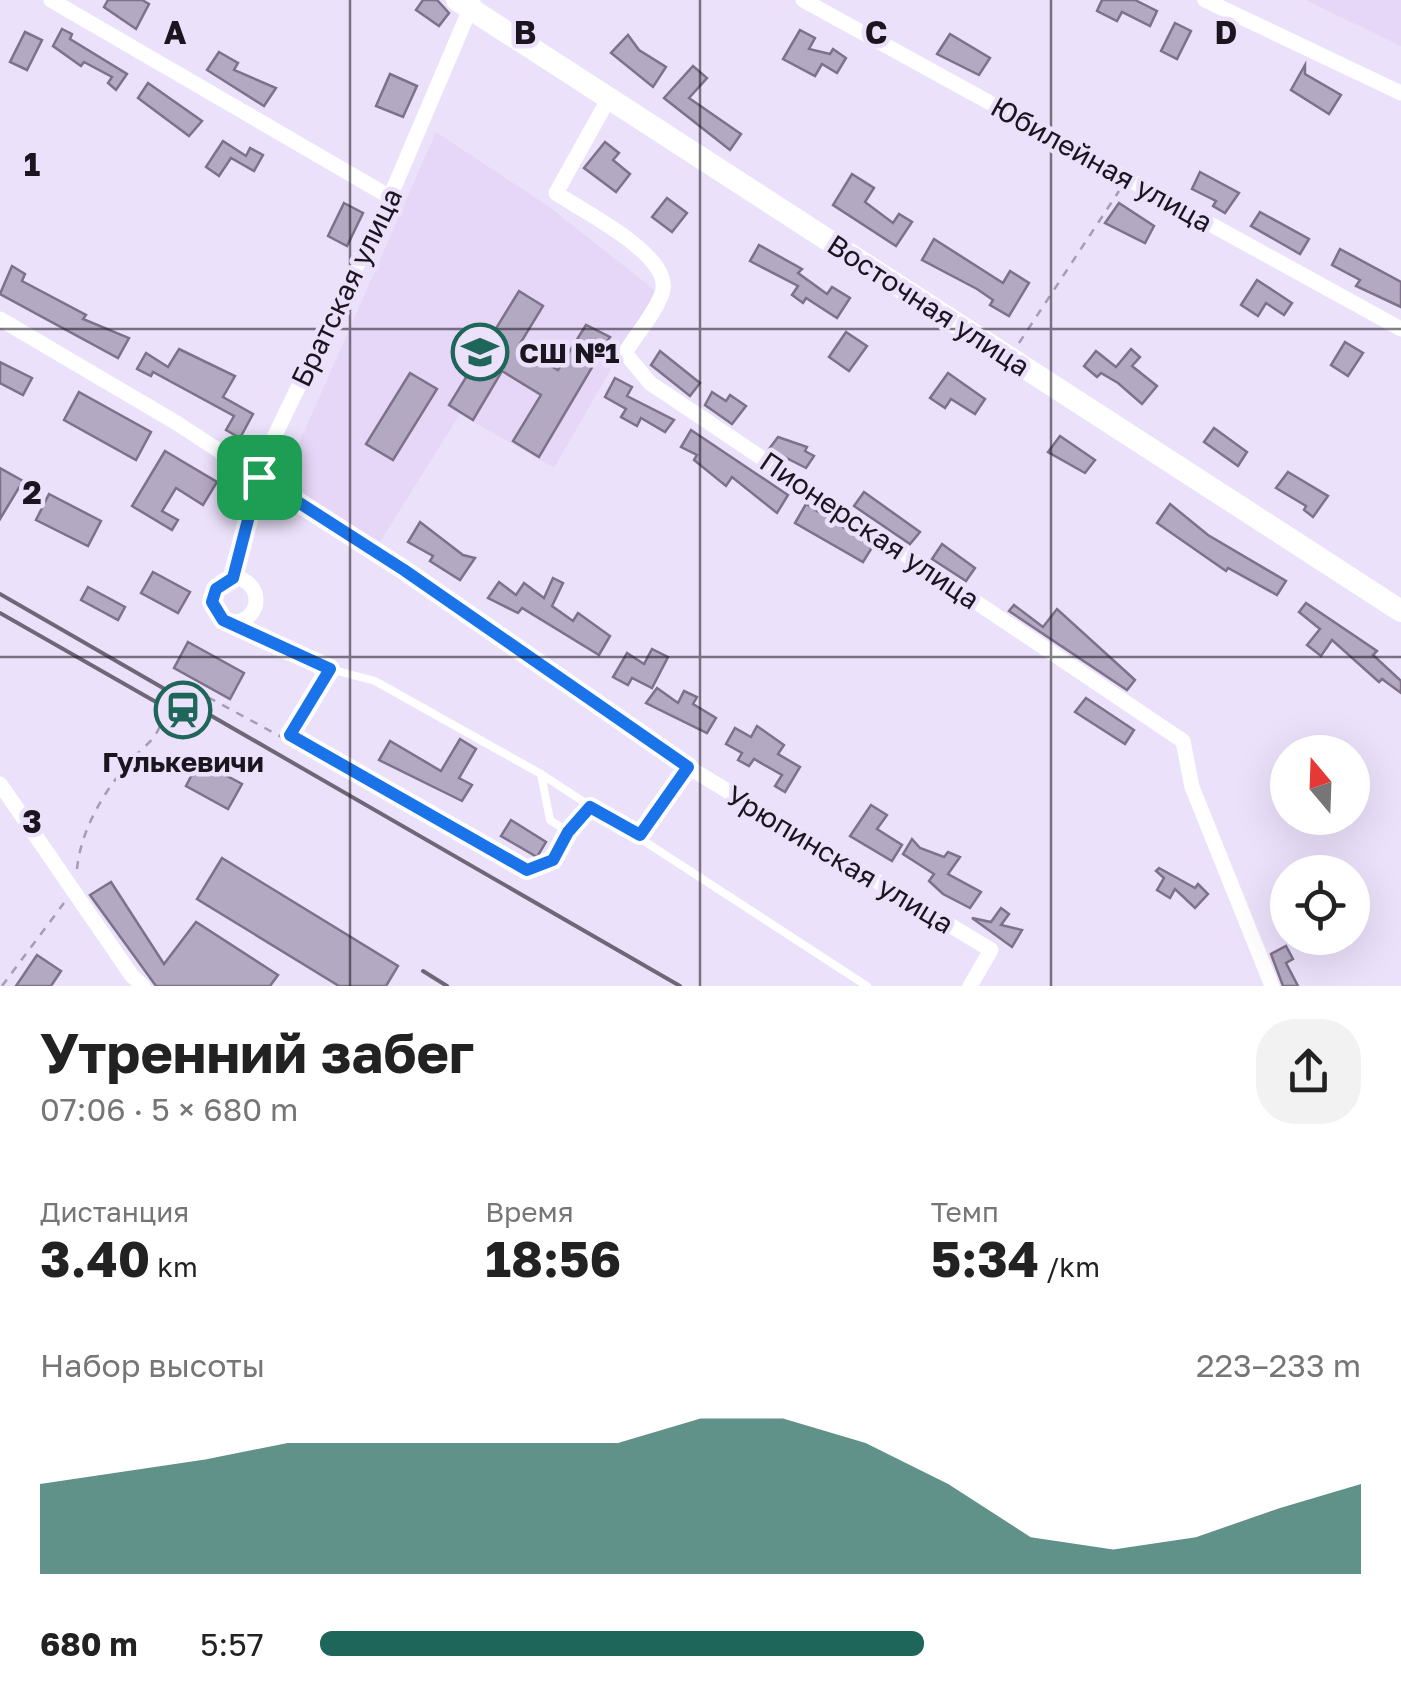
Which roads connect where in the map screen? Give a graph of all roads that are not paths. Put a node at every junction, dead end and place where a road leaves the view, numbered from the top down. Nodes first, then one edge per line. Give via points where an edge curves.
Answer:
1 (51, 0) edge
2 (803, 0) edge
3 (1205, 0) edge
4 (467, 3) edge
5 (1401, 92) edge
6 (608, 98) junction
7 (390, 197) junction
8 (0, 319) edge
9 (1401, 329) edge
10 (259, 477) junction
11 (233, 578) junction
12 (1401, 610) edge
13 (236, 622) junction
14 (688, 767) junction
15 (541, 774) junction
16 (0, 784) edge
17 (590, 807) junction
18 (448, 822) road end
19 (568, 832) junction
20 (640, 835) junction
21 (144, 986) edge
22 (868, 986) edge
23 (970, 986) edge
24 (1272, 986) edge

1 - 7 street
2 - 9 street, Юбилейная улица
3 - 5 street
4 - 6 street, Восточная улица
4 - 7 street, Братская улица
6 - 12 street, Восточная улица
6 - 24 street, Пионерская улица via 556,193 648,253 662,273 663,292 625,352 631,365 1183,741 1192,787
7 - 10 street, Братская улица
8 - 10 street, Урюпинская улица
10 - 11 street, Братская улица
10 - 14 street, Урюпинская улица
11 - 13 street via 255,595 250,616
11 - 13 street via 216,589 212,602 223,620
13 - 15 lane via 330,669 375,681
14 - 20 lane
14 - 23 street, Урюпинская улица via 991,950
15 - 17 lane
15 - 19 lane via 550,820
16 - 21 street
17 - 19 lane
17 - 20 lane
18 - 19 lane via 527,870 553,860
20 - 22 lane

